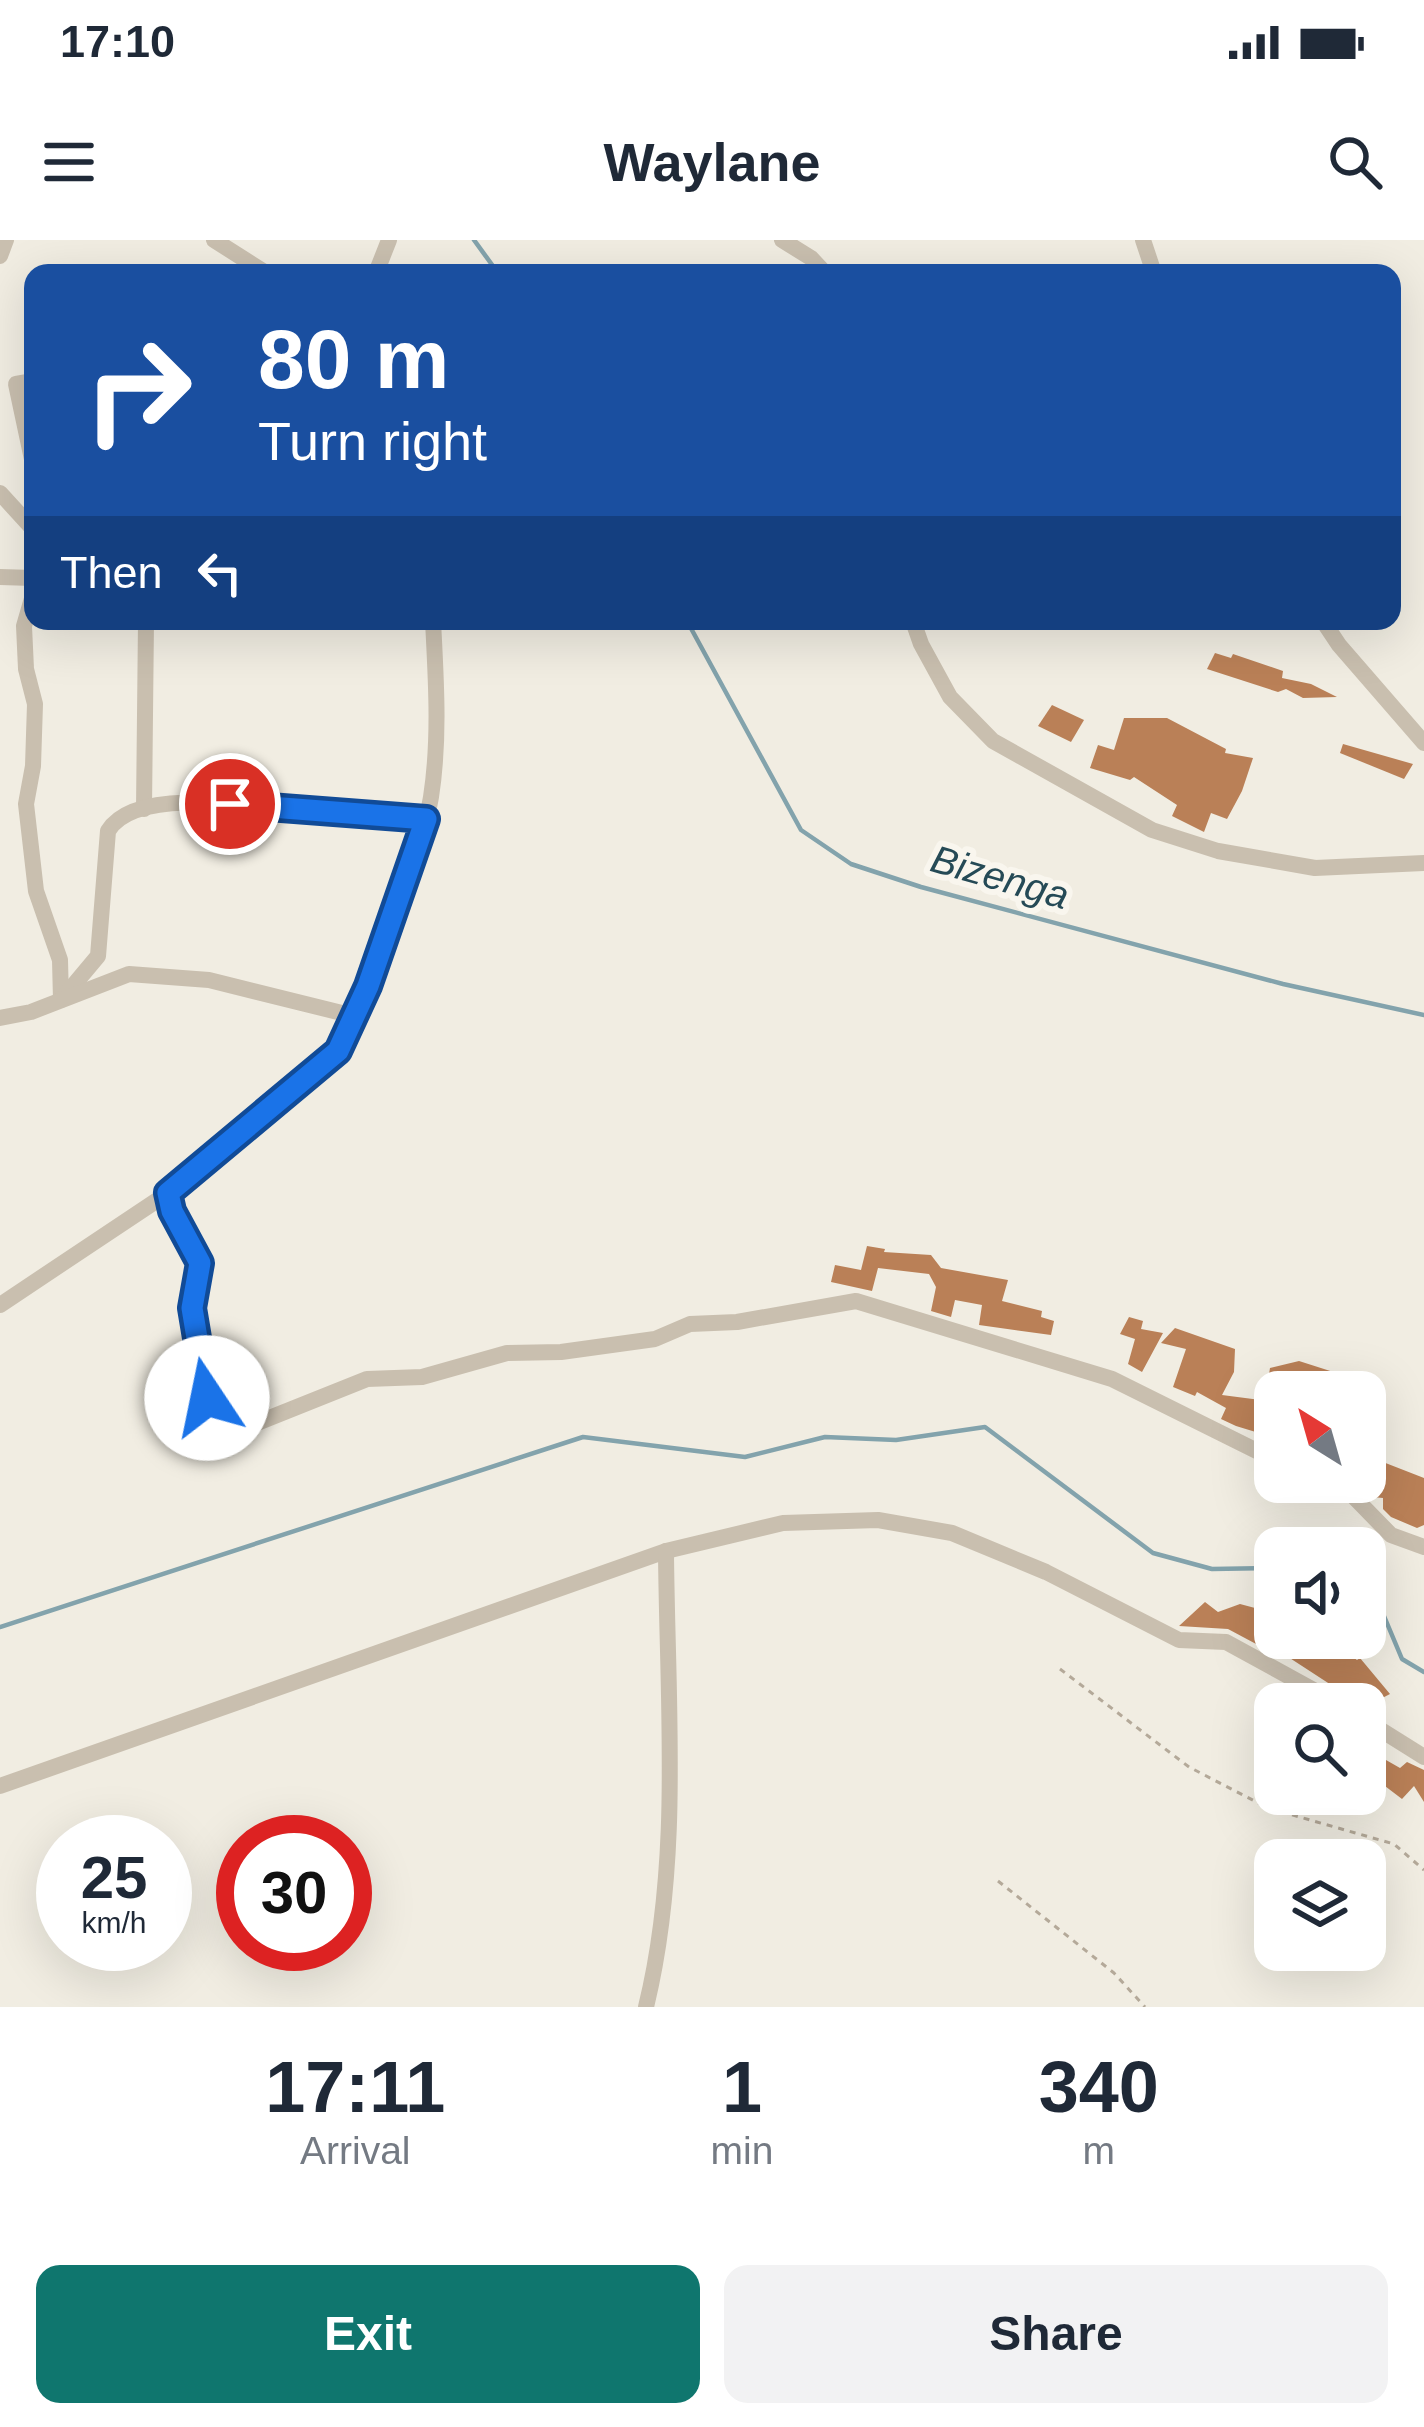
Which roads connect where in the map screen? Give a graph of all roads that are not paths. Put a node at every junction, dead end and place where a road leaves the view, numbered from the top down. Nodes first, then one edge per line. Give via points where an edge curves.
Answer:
1 (6, 240) edge
2 (214, 240) edge
3 (782, 240) edge
4 (0, 256) edge
5 (250, 264) edge
6 (817, 264) edge
7 (24, 383) edge
8 (24, 422) edge
9 (0, 493) edge
10 (24, 519) edge
11 (24, 630) edge
12 (146, 630) edge
13 (433, 630) edge
14 (916, 630) edge
15 (1329, 630) edge
16 (1424, 743) edge
17 (144, 809) junction
18 (426, 819) junction
19 (1424, 863) edge
20 (61, 1000) junction
21 (353, 1016) junction
22 (0, 1018) edge
23 (168, 1193) junction
24 (0, 1305) edge
25 (1254, 1450) edge
26 (1360, 1503) edge
27 (1424, 1547) edge
28 (666, 1551) junction
29 (1301, 1683) edge
30 (1386, 1733) edge
31 (1424, 1757) edge
32 (0, 1786) edge
33 (646, 2007) edge

1 - 4 street
2 - 5 street
3 - 6 street
7 - 8 street via 16,384
9 - 10 street
11 - 20 street via 35,704 26,804 36,891 60,960
12 - 17 street
13 - 18 street via 437,700
14 - 19 street via 950,698 993,741 1152,830 1315,868
15 - 16 street
17 - 18 street via 230,804
17 - 20 street via 116,818 108,831 98,956
18 - 21 street
20 - 21 street via 129,974 209,980
20 - 22 street
21 - 23 street via 325,1065
23 - 24 street
23 - 25 street via 200,1263 192,1308 207,1398 236,1424 252,1425 367,1379 422,1378 507,1353 655,1339 690,1324 856,1301 1112,1379
26 - 27 street via 1390,1535
28 - 29 street via 784,1522 878,1520 952,1533 1179,1640 1226,1642
28 - 32 street
28 - 33 street via 667,1864
30 - 31 street

